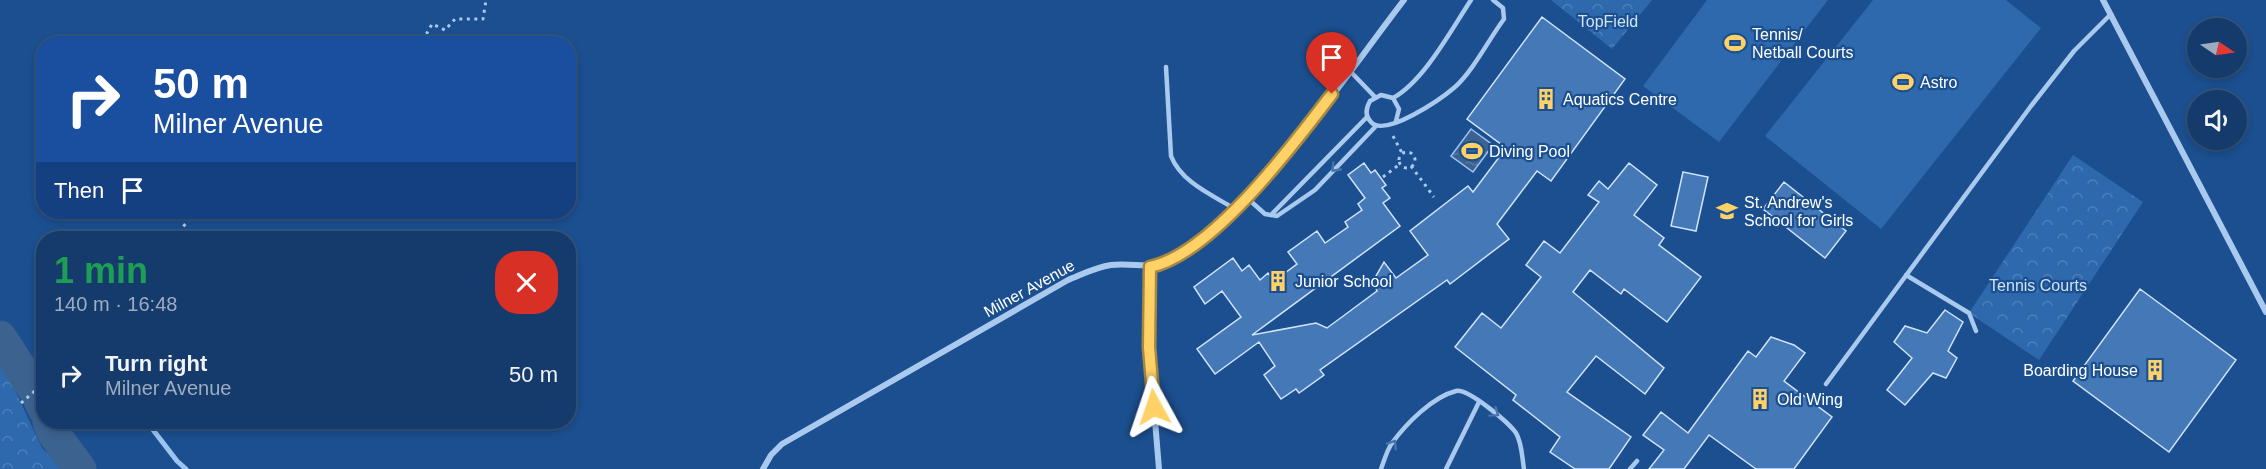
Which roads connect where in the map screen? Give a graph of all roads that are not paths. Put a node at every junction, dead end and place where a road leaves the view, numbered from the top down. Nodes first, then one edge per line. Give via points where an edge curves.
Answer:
1 (1404, 0) edge
2 (1471, 0) edge
3 (1493, 0) edge
4 (2104, 0) edge
5 (2111, 14) junction
6 (1166, 67) dead end
7 (1350, 71) junction
8 (1375, 97) junction
9 (1393, 98) junction
10 (1367, 117) junction
11 (1396, 122) junction
12 (1376, 126) junction
13 (1246, 197) junction
14 (1235, 209) junction
15 (1269, 216) junction
16 (1150, 267) junction
17 (1906, 275) junction
18 (2266, 312) edge
19 (1976, 331) dead end
20 (1826, 384) dead end
21 (1479, 402) junction
22 (1637, 461) dead end
23 (764, 466) edge
24 (1159, 469) edge
25 (1381, 469) edge
26 (1446, 469) edge
27 (1524, 469) edge
28 (1630, 469) edge

1 - 7 street, Milner Avenue
2 - 9 lane via 1422,72
3 - 11 lane via 1503,8 1504,19 1457,85
4 - 5 street
5 - 17 lane via 2060,69
5 - 18 street
6 - 14 lane via 1175,167
7 - 8 lane
7 - 13 street, Milner Avenue
8 - 9 lane
8 - 10 lane via 1367,107
9 - 11 lane via 1399,110
10 - 12 lane
10 - 15 lane
11 - 12 lane via 1388,127
12 -> 15 lane via 1315,189 1276,216
13 - 14 street, Milner Avenue
13 - 15 lane
14 - 16 street, Milner Avenue via 1188,250
16 - 23 street, Milner Avenue via 1114,265 1068,280 782,444
16 - 24 street via 1149,347
17 - 19 lane via 1969,313
17 - 20 lane
25 -> 21 lane via 1391,444 1434,401 1462,391
21 - 26 lane
21 -> 27 lane via 1516,434
22 - 28 lane

